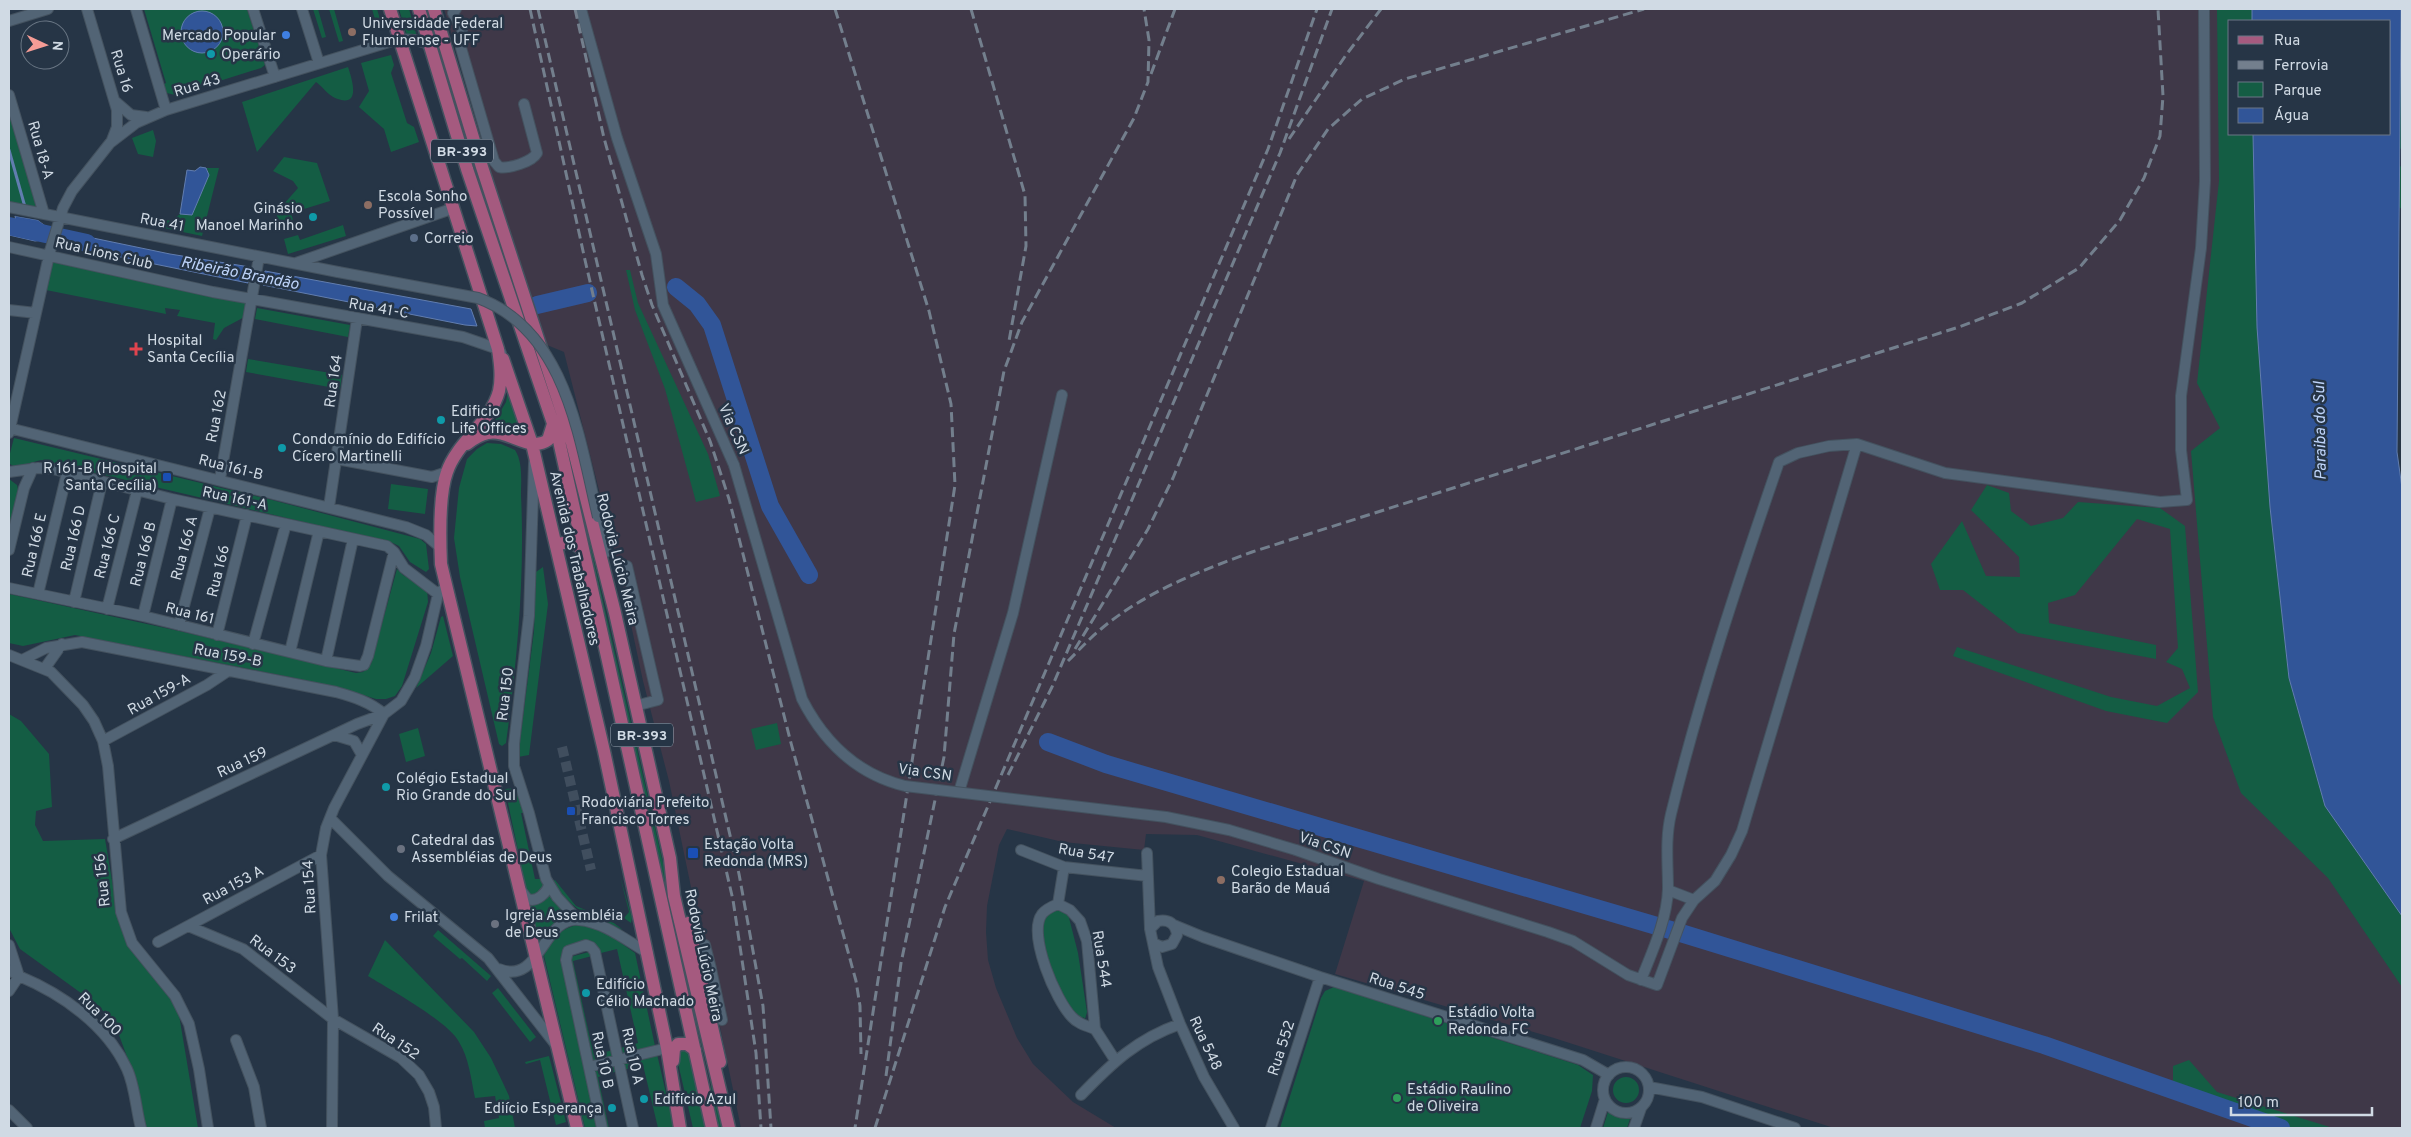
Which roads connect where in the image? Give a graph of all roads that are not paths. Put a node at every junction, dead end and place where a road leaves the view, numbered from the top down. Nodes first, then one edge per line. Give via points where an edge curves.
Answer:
1 (48, 9) edge
2 (87, 9) edge
3 (136, 9) edge
4 (253, 9) edge
5 (302, 9) edge
6 (390, 9) edge
7 (419, 9) edge
8 (581, 9) edge
9 (2204, 9) edge
10 (453, 10) edge
11 (435, 13) edge
12 (9, 21) edge
13 (399, 40) junction
14 (429, 44) junction
15 (319, 63) junction
16 (275, 77) junction
17 (9, 95) edge
18 (115, 102) junction
19 (524, 104) dead end
20 (166, 110) junction
21 (147, 117) junction
22 (110, 143) junction
23 (11, 206) edge
24 (454, 208) junction
25 (44, 214) junction
26 (58, 218) junction
27 (9, 247) edge
28 (49, 254) junction
29 (259, 261) junction
30 (294, 264) junction
31 (252, 300) junction
32 (9, 310) edge
33 (36, 313) junction
34 (356, 319) junction
35 (500, 351) junction
36 (1062, 396) dead end
37 (553, 421) junction
38 (9, 430) edge
39 (1857, 444) junction
40 (460, 448) junction
41 (533, 450) junction
42 (337, 459) junction
43 (33, 468) junction
44 (447, 472) junction
45 (9, 473) edge
46 (66, 473) junction
47 (220, 479) junction
48 (102, 482) junction
49 (24, 488) junction
50 (136, 491) junction
51 (172, 499) junction
52 (330, 507) junction
53 (210, 508) junction
54 (247, 515) junction
55 (286, 524) junction
56 (319, 531) junction
57 (353, 539) junction
58 (556, 544) junction
59 (441, 548) junction
60 (582, 549) junction
61 (9, 550) edge
62 (394, 552) junction
63 (627, 566) dead end
64 (9, 588) edge
65 (442, 591) junction
66 (38, 594) junction
67 (74, 602) junction
68 (107, 608) junction
69 (615, 613) junction
70 (143, 616) junction
71 (179, 625) junction
72 (217, 634) junction
73 (62, 644) junction
74 (253, 644) junction
75 (290, 652) junction
76 (9, 655) edge
77 (24, 660) junction
78 (326, 660) junction
79 (45, 668) junction
80 (228, 671) junction
81 (635, 706) junction
82 (384, 714) junction
83 (334, 735) junction
84 (103, 741) junction
85 (362, 755) junction
86 (959, 792) junction
87 (330, 818) junction
88 (113, 839) junction
89 (1021, 850) dead end
90 (1147, 854) dead end
91 (321, 855) junction
92 (670, 858) junction
93 (1064, 867) junction
94 (1148, 876) junction
95 (549, 885) junction
96 (519, 887) junction
97 (1668, 890) junction
98 (1694, 900) junction
99 (1150, 902) junction
100 (1058, 904) junction
101 (578, 920) junction
102 (1169, 922) junction
103 (188, 926) junction
104 (1150, 929) junction
105 (1203, 938) junction
106 (158, 942) dead end
107 (1153, 942) junction
108 (1172, 943) junction
109 (9, 945) edge
110 (705, 945) dead end
111 (578, 947) joint
112 (648, 953) junction
113 (535, 957) junction
114 (1158, 967) junction
115 (499, 969) junction
116 (9, 970) edge
117 (706, 971) junction
118 (19, 976) junction
119 (1320, 977) junction
120 (1641, 980) junction
121 (9, 991) edge
122 (332, 1019) junction
123 (722, 1020) dead end
124 (1180, 1024) junction
125 (1095, 1029) junction
126 (236, 1040) dead end
127 (557, 1046) junction
128 (667, 1048) junction
129 (695, 1050) junction
130 (618, 1059) junction
131 (1115, 1060) junction
132 (589, 1067) junction
133 (1609, 1075) junction
134 (672, 1078) junction
135 (1649, 1087) junction
136 (1081, 1095) dead end
137 (1606, 1099) junction
138 (678, 1107) junction
139 (1641, 1108) junction
140 (9, 1110) edge
141 (27, 1128) edge
142 (140, 1128) edge
143 (208, 1128) edge
144 (260, 1128) edge
145 (332, 1128) edge
146 (436, 1128) edge
147 (577, 1128) edge
148 (602, 1128) edge
149 (634, 1128) edge
150 (680, 1128) edge
151 (687, 1128) edge
152 (712, 1128) edge
153 (729, 1128) edge
154 (735, 1128) edge
155 (1234, 1128) edge
156 (1271, 1128) edge
157 (1596, 1128) edge
158 (1634, 1128) edge
159 (1795, 1128) edge

1 - 12 street
2 - 18 street, Rua 16
3 - 20 street
4 - 16 street
5 - 15 street
6 - 13 main road, Avenida dos Trabalhadores
7 - 14 main road, Rodovia Lúcio Meira / BR-393
8 - 86 street, Via CSN, bridge via 617,138 654,247 663,305 734,465 805,705 822,732 845,757 878,778 916,788
9 - 39 street via 2205,180 2201,248 2181,396 2181,450 2187,500 2160,502 1945,473
10 - 11 street
10 - 19 street via 462,27 461,48 494,161 499,167 531,159 537,153
11 - 69 main road, Rodovia Lúcio Meira / BR-393 via 572,443
13 - 14 street
13 - 15 street, Rua 43
13 - 24 main road, Avenida dos Trabalhadores
14 - 37 main road, Rodovia Lúcio Meira / BR-393, bridge via 467,169
15 - 16 street, Rua 43
16 - 20 street, Rua 43
17 - 25 street, Rua 18-A
18 - 21 street via 131,115
18 - 22 street, Rua 16 via 118,122
20 - 21 street, Rua 43
21 - 22 street, Rua 43
22 - 26 street, Rua 43 via 72,191
23 - 25 street, Rua 41
24 - 30 street
24 - 35 main road, Avenida dos Trabalhadores
25 - 26 street, Rua 41
26 - 28 street
26 - 29 street, Rua 41
27 - 28 street, Rua Lions Club
28 - 31 street, Rua Lions Club
28 - 33 street
29 - 30 street, Rua 41
29 - 31 street, Rua 162
30 - 69 street, Rua 41, bridge via 478,298 518,323 539,345 557,374 577,434 598,517
31 - 34 street, Rua 41-C
31 - 47 street, Rua 162
32 - 33 street
33 - 38 street
34 - 35 street, Rua 41-C via 454,335
34 - 42 street, Rua 164
35 - 40 main road via 497,395
35 - 41 main road, Avenida dos Trabalhadores
36 - 86 street via 1013,613
37 - 41 main road via 548,440
37 - 60 main road, Rodovia Lúcio Meira / BR-393 via 566,467
38 - 47 street, Rua 161-B
39 - 97 street via 1798,453 1779,462 1742,567 1682,770 1670,817 1666,859
39 - 98 street via 1742,831 1715,881
40 - 41 main road via 476,437 492,432 508,434
40 - 44 main road
41 - 58 main road, Avenida dos Trabalhadores
41 - 95 street, Rua 150 via 529,616 514,761
42 - 44 street via 432,477
42 - 52 street, Rua 164
43 - 45 street, Rua 161-A
43 - 46 street, Rua 161-A
43 - 49 street
44 - 59 main road
45 - 49 street via 19,479
46 - 48 street, Rua 161-A
46 - 66 street, Rua 166 E
47 - 52 street, Rua 161-B
48 - 50 street, Rua 161-A
48 - 67 street, Rua 166 D
49 - 61 street
50 - 51 street, Rua 161-A
50 - 68 street, Rua 166 C
51 - 53 street, Rua 161-A
51 - 70 street, Rua 166 B
52 - 59 street, Rua 161-B via 413,529 431,538
53 - 54 street, Rua 161-A
53 - 71 street, Rua 166 A
54 - 55 street, Rua 161-A
54 - 72 street, Rua 166
55 - 56 street, Rua 161-A
55 - 74 street
56 - 57 street, Rua 161-A
56 - 75 street
57 - 62 street, Rua 161-A via 387,546
57 - 78 street
58 - 60 main road via 572,542
58 - 112 main road, Avenida dos Trabalhadores
59 - 65 main road
60 - 129 main road, Rodovia Lúcio Meira / BR-393
62 - 65 street via 404,568
62 - 78 street, Rua 161 via 364,665 356,667
63 - 81 street via 658,700
64 - 66 street, Rua 161
65 - 82 street, Rua 154 via 415,677 401,701
65 - 96 main road
66 - 67 street, Rua 161
67 - 68 street, Rua 161
68 - 70 street, Rua 161
69 - 81 main road, Rodovia Lúcio Meira / BR-393
70 - 71 street, Rua 161
71 - 72 street, Rua 161
72 - 74 street, Rua 161
73 - 77 street, Rua 159-B via 46,648
73 - 79 street
73 - 80 street, Rua 159-B via 82,642
74 - 75 street, Rua 161
75 - 78 street, Rua 161
76 - 77 street, Rua 156
77 - 79 street, Rua 156
79 - 84 street, Rua 156 via 83,705
80 - 82 street, Rua 159-B via 300,683 350,696
80 - 84 street, Rua 159-A
81 - 92 main road, Rodovia Lúcio Meira / BR-393
82 - 83 street, Rua 159
82 - 85 street, Rua 154
83 - 85 street via 354,741
83 - 88 street, Rua 159
84 - 88 street, Rua 156
85 - 87 street, Rua 154
86 - 120 street, Via CSN, bridge via 1166,817 1229,830 1565,938
87 - 91 street, Rua 154
87 - 115 street via 388,876
88 - 143 street, Rua 156 via 121,912 132,943 175,996 188,1024 200,1069
89 - 93 street, Rua 547
90 - 94 street
91 - 103 street, Rua 153 A
91 - 122 street, Rua 154
92 - 117 main road
92 - 153 main road, Rodovia Lúcio Meira / BR-393 via 674,896
93 - 94 street, Rua 547
93 - 100 street
94 - 99 street
95 - 96 street via 544,894 533,899
95 - 101 street, Rua 150
96 - 113 main road
97 - 98 street
97 - 120 street via 1666,910
98 - 120 street, Via CSN via 1682,918 1657,986
99 - 102 street via 1156,913
99 - 104 street
100 - 125 street, Rua 544 via 1070,910 1080,921 1087,941
100 - 125 street via 1045,911 1040,919 1041,951 1047,975 1065,1009 1073,1018
101 - 112 street via 606,928
101 - 113 street via 558,928
102 - 104 street via 1154,923
102 - 105 street, Rua 545
102 - 108 street via 1176,930
103 - 106 street, Rua 153 A
103 - 122 street, Rua 153 via 243,949
104 - 107 street
105 - 108 street, Rua 545
105 - 119 street, Rua 545
107 - 108 street via 1162,947
107 - 114 street, Rua 548
108 - 114 street
109 - 118 street
110 - 117 street
111 - 130 street, Rua 10 A via 588,946 595,952
111 - 132 street, Rua 10 B via 568,951 566,960
112 - 128 main road, Avenida dos Trabalhadores
113 - 115 street via 518,972
113 - 127 main road
114 - 124 street, Rua 548
115 - 127 street via 508,986
116 - 118 street, Rua 100
117 - 123 street
117 - 154 main road via 705,993
118 - 121 street
118 - 142 street, Rua 100 via 60,996 106,1037 127,1069
119 - 133 street, Rua 545 via 1583,1060
119 - 156 street, Rua 552
122 - 145 street, Rua 154
122 - 146 street, Rua 152 via 386,1048 413,1069 430,1092
124 - 131 street via 1148,1037
124 - 155 street, Rua 548 via 1204,1077
125 - 131 street, Rua 544
126 - 144 street via 254,1086
127 - 147 main road
128 - 130 street
128 - 134 main road, Avenida dos Trabalhadores
129 - 134 main road via 684,1043 676,1046
129 - 152 main road, Rodovia Lúcio Meira / BR-393
130 - 132 street
130 - 149 street, Rua 10 A
131 - 136 street
132 - 148 street, Rua 10 B
133 - 135 street via 1630,1067 1643,1074
133 - 137 street via 1604,1087
134 - 138 main road, Avenida dos Trabalhadores
135 - 139 street via 1649,1095
135 - 159 street via 1702,1096
137 - 139 street via 1621,1113
137 - 157 street
138 - 150 main road, Avenida dos Trabalhadores
138 - 151 street
139 - 158 street
140 - 141 street

